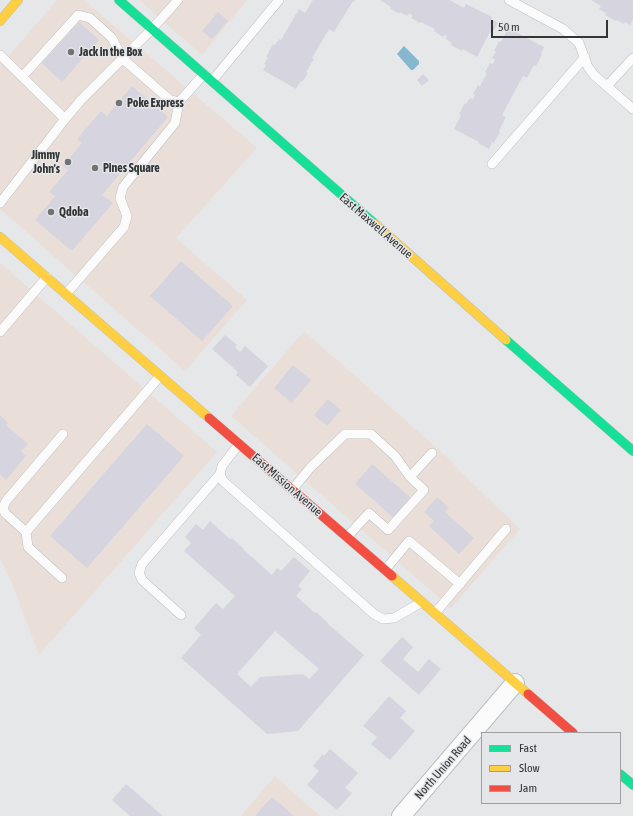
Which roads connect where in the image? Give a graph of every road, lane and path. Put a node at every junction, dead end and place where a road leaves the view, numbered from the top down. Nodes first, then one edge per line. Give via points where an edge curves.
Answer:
1 (18, 0) edge
2 (119, 0) edge
3 (178, 0) edge
4 (279, 0) edge
5 (509, 0) edge
6 (0, 21) edge
7 (152, 29) junction
8 (0, 55) edge
9 (585, 57) junction
10 (633, 58) edge
11 (122, 59) junction
12 (204, 74) junction
13 (22, 77) junction
14 (212, 81) junction
15 (607, 86) junction
16 (179, 102) junction
17 (633, 109) edge
18 (65, 119) junction
19 (492, 164) dead end
20 (0, 203) edge
21 (0, 237) edge
22 (47, 277) junction
23 (66, 294) junction
24 (0, 332) edge
25 (160, 375) junction
26 (63, 434) dead end
27 (239, 444) junction
28 (633, 451) edge
29 (432, 453) dead end
30 (220, 474) junction
31 (410, 477) junction
32 (292, 490) junction
33 (506, 528) dead end
34 (26, 532) junction
35 (347, 537) junction
36 (385, 570) junction
37 (62, 578) dead end
38 (460, 584) junction
39 (422, 602) junction
40 (435, 614) junction
41 (181, 615) dead end
42 (515, 682) junction
43 (572, 732) edge
44 (621, 775) edge
45 (633, 785) edge
46 (401, 816) edge

1 - 6 street
2 - 7 street, East Maxwell Avenue
3 - 7 lane
4 - 14 lane
5 - 9 lane via 563,29 580,43
7 - 11 lane
7 - 12 street, East Maxwell Avenue
8 - 13 lane
9 - 15 lane via 594,75
9 - 19 lane
10 - 15 lane
11 - 13 lane via 112,38 90,18 78,15
11 - 16 lane via 170,100
11 - 18 lane
12 - 14 street, East Maxwell Avenue
12 - 16 lane
13 - 18 lane
14 - 28 street, East Maxwell Avenue
15 - 17 lane
16 - 23 lane via 175,123 123,187 120,198 127,216 124,227
18 - 20 lane
21 - 22 street, East Mission Avenue
22 - 23 street, East Mission Avenue
22 - 24 lane
23 - 25 street, East Mission Avenue
25 - 27 street, East Mission Avenue
25 - 34 lane
26 - 34 lane via 6,501 3,508 5,513
27 - 30 lane via 222,466
27 - 32 street, East Mission Avenue
29 - 31 lane
30 - 39 lane via 223,481 374,614 383,619 394,618
30 - 41 lane via 142,564 139,573 142,580
31 - 32 lane via 395,456 370,434 345,434 310,468
31 - 35 lane via 424,490 388,530 369,513
32 - 35 street, East Mission Avenue
33 - 38 lane
34 - 37 lane via 28,547
35 - 36 street, East Mission Avenue
36 - 38 lane via 409,541
36 - 39 street, East Mission Avenue
38 - 40 lane
39 - 40 street, East Mission Avenue
40 - 42 street, East Mission Avenue
42 - 43 street, East Mission Avenue
42 - 46 street, North Union Road
44 - 45 street

